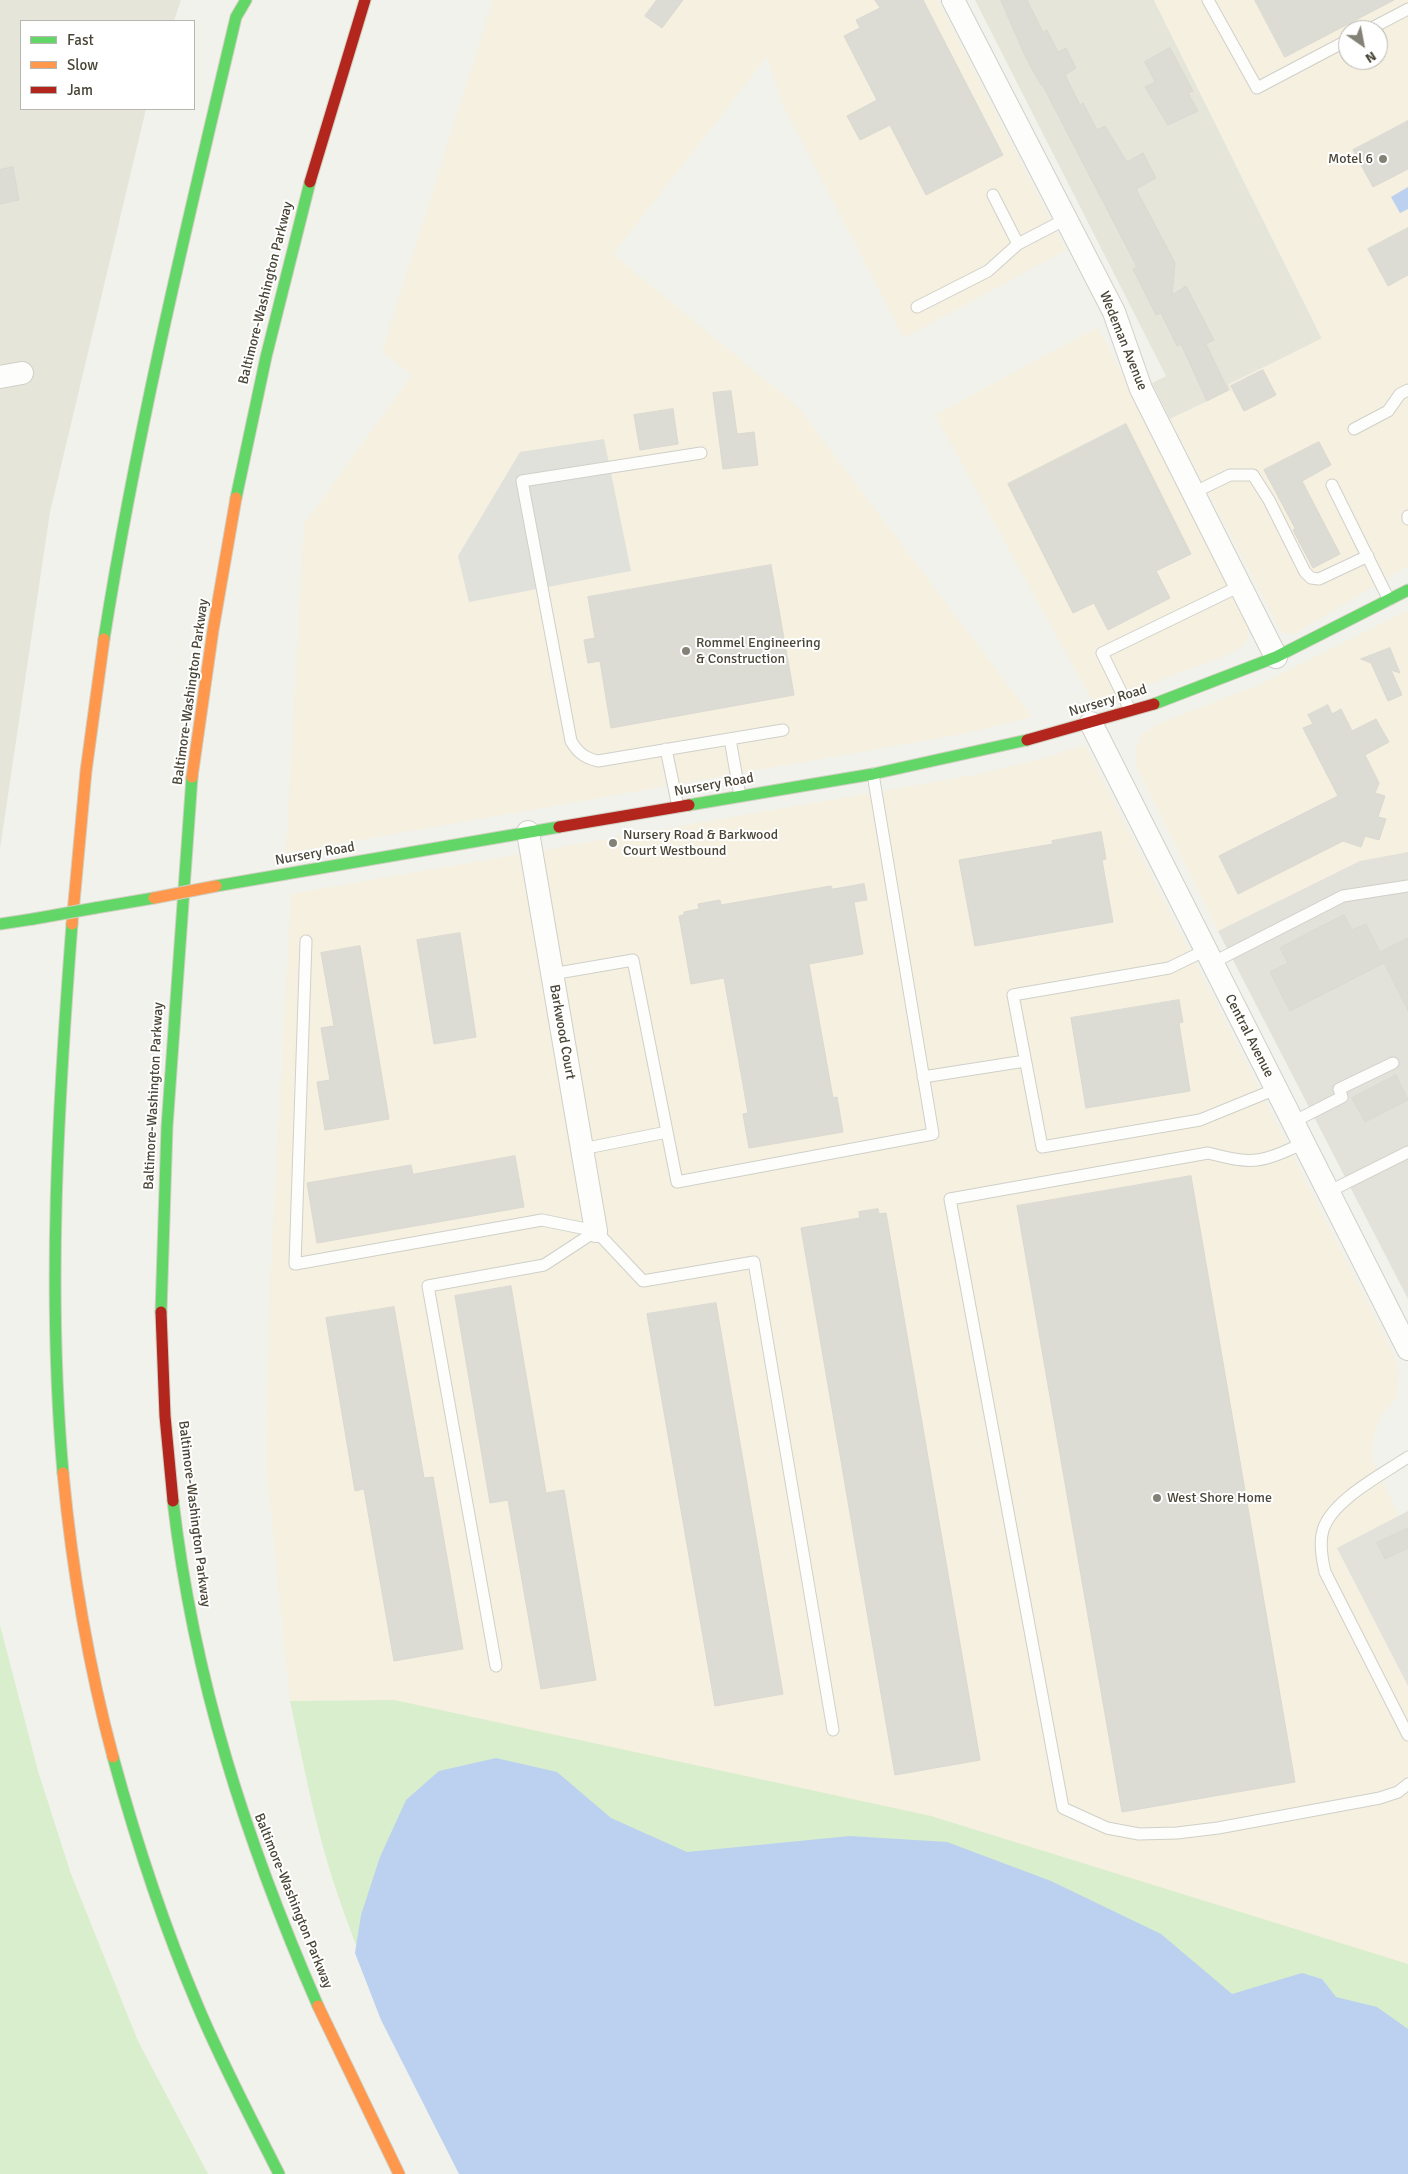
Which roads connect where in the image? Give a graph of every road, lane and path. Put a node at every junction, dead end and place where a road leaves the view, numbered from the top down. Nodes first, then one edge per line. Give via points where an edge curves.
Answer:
1 (240, 0) edge
2 (246, 0) edge
3 (365, 0) edge
4 (954, 0) edge
5 (1208, 0) edge
6 (1408, 9) edge
7 (236, 17) junction
8 (1387, 20) edge
9 (1338, 45) edge
10 (993, 195) dead end
11 (1066, 219) junction
12 (1018, 244) junction
13 (917, 307) dead end
14 (1408, 390) edge
15 (1354, 429) dead end
16 (701, 452) dead end
17 (1332, 485) dead end
18 (1193, 493) junction
19 (1368, 556) junction
20 (1240, 586) junction
21 (1408, 590) edge
22 (1389, 600) junction
23 (1276, 657) junction
24 (1130, 710) junction
25 (1091, 723) junction
26 (783, 730) dead end
27 (730, 739) junction
28 (666, 749) junction
29 (873, 774) junction
30 (740, 796) junction
31 (678, 806) junction
32 (528, 832) junction
33 (1408, 886) edge
34 (0, 924) edge
35 (306, 942) dead end
36 (1209, 956) junction
37 (552, 974) junction
38 (1025, 1061) junction
39 (1393, 1063) dead end
40 (924, 1078) junction
41 (1276, 1088) junction
42 (1293, 1122) junction
43 (667, 1132) junction
44 (1304, 1143) junction
45 (582, 1149) junction
46 (1408, 1152) edge
47 (1328, 1192) junction
48 (596, 1231) junction
49 (1406, 1341) edge
50 (1408, 1457) edge
51 (496, 1666) dead end
52 (833, 1730) dead end
53 (1408, 1735) edge
54 (1408, 1784) edge
55 (279, 2174) edge
56 (399, 2174) edge

1 - 7 main road
2 - 7 main road
3 - 56 main road, Baltimore-Washington Parkway via 310,177 271,329 245,449 202,705 185,852 172,1039 161,1320 169,1460 182,1563 212,1714 238,1804 272,1897 337,2047
4 - 11 street, Wedeman Avenue
5 - 9 lane via 1257,88
6 - 8 lane
7 - 55 main road via 168,305 138,450 113,582 92,722 77,862 64,1039 56,1179 54,1322 62,1460 76,1573 109,1739 171,1940 198,2008
10 - 12 lane
11 - 12 lane
11 - 18 street, Wedeman Avenue via 1114,312 1141,389
12 - 13 lane via 988,271
14 - 15 lane via 1400,394 1388,411
16 - 28 lane via 522,481 571,741 586,758 598,761
17 - 19 lane
18 - 19 lane via 1230,475 1253,475 1311,578 1320,579
18 - 20 street, Wedeman Avenue
19 - 22 lane
20 - 23 street, Wedeman Avenue
20 - 24 lane via 1102,653
21 - 22 main road, Nursery Road
22 - 23 main road, Nursery Road
23 - 24 main road, Nursery Road
24 - 25 main road, Nursery Road
25 - 29 main road, Nursery Road via 970,755
25 - 36 street, Central Avenue
26 - 27 lane
27 - 28 lane
27 - 30 lane
28 - 31 lane
29 - 30 main road, Nursery Road
29 - 40 lane
30 - 31 main road, Nursery Road
31 - 32 main road, Nursery Road
32 - 34 main road, Nursery Road, bridge
32 - 37 street, Barkwood Court
33 - 36 lane via 1343,896
35 - 48 lane via 295,1264 542,1220
36 - 38 lane via 1168,968 1013,995
36 - 41 street, Central Avenue
37 - 43 lane via 633,960
37 - 45 street, Barkwood Court
38 - 40 lane
38 - 41 lane via 1042,1147 1200,1120
39 - 42 lane via 1339,1089 1342,1098
40 - 43 lane via 933,1134 677,1182
41 - 42 street, Central Avenue
42 - 44 street, Central Avenue
43 - 45 lane
44 - 47 street, Central Avenue
44 - 54 lane via 1259,1161 1239,1161 1208,1153 950,1199 1063,1808 1107,1828 1140,1834 1177,1833 1380,1798 1398,1792
45 - 48 street, Barkwood Court
46 - 47 lane
47 - 49 street, Central Avenue
48 - 51 lane via 544,1265 428,1286
48 - 52 lane via 643,1281 754,1262
50 - 53 lane via 1352,1495 1330,1516 1323,1530 1321,1551 1324,1572

